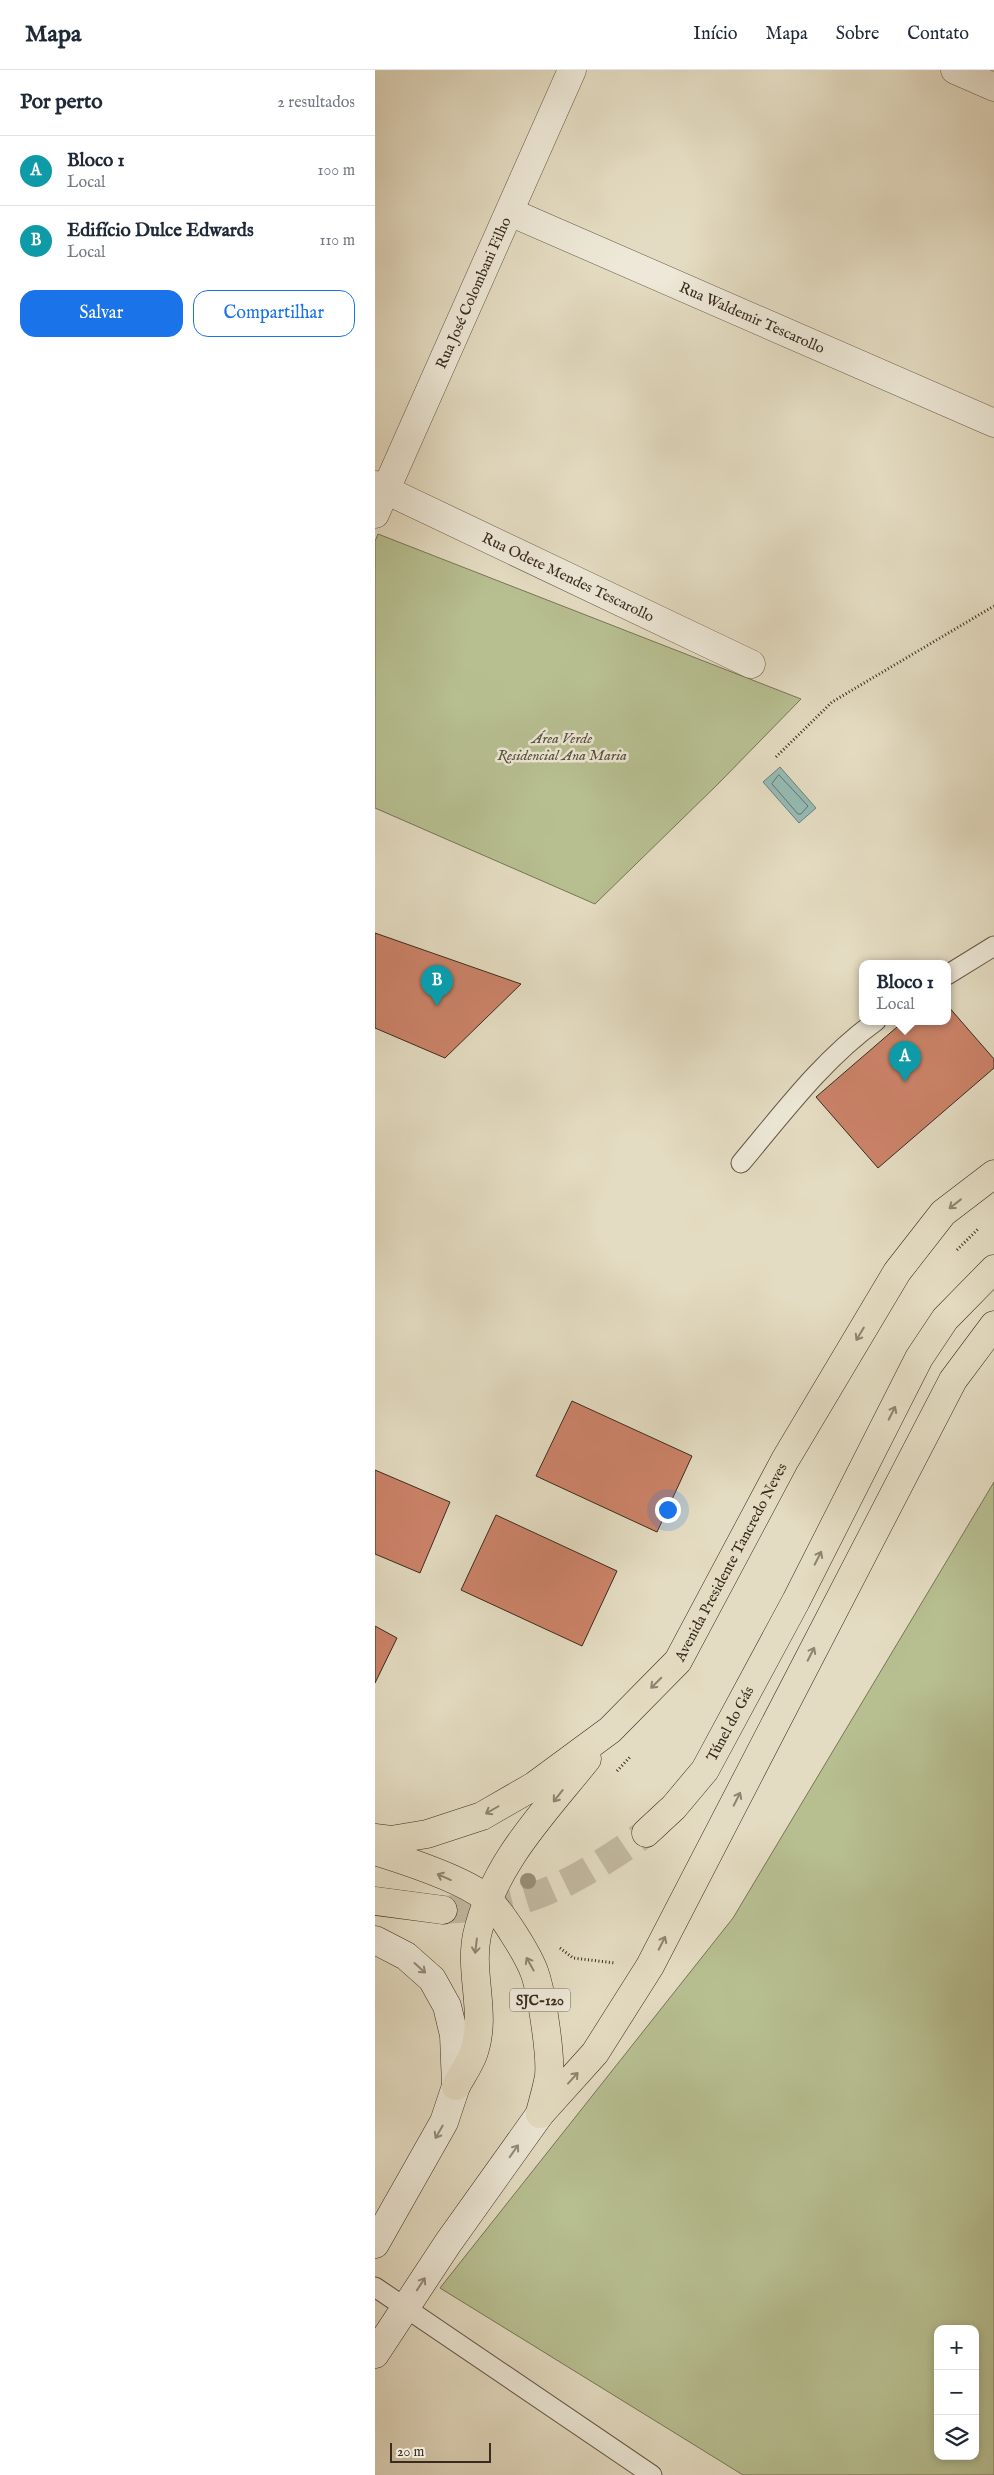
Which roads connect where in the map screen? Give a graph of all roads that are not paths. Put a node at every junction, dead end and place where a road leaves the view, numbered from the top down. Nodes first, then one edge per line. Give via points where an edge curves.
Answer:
1 (573, 70) edge
2 (955, 70) edge
3 (994, 87) edge
4 (509, 212) junction
5 (994, 423) edge
6 (381, 487) edge
7 (375, 514) edge
8 (751, 664) dead end
9 (994, 946) edge
10 (951, 973) edge
11 (870, 1025) edge
12 (741, 1163) dead end
13 (994, 1174) edge
14 (994, 1269) edge
15 (994, 1325) edge
16 (610, 1730) junction
17 (646, 1833) tunnel mouth
18 (375, 1838) edge
19 (375, 1851) edge
20 (487, 1899) junction
21 (375, 1901) edge
22 (443, 1910) tunnel mouth
23 (375, 1940) edge
24 (456, 2086) junction
25 (540, 2114) junction
26 (375, 2244) edge
27 (375, 2287) edge
28 (405, 2309) junction
29 (375, 2354) edge
30 (648, 2474) edge

1 - 4 street, Rua José Colombani Filho
2 - 3 street
4 - 5 street, Rua Waldemir Tescarollo
4 - 6 street, Rua José Colombani Filho
6 - 7 street, Rua José Colombani Filho
6 - 8 street, Rua Odete Mendes Tescarollo
9 - 10 lane
11 - 12 lane via 851,1039 808,1083
13 -> 16 main road, Avenida Presidente Tancredo Neves via 943,1213 897,1272 785,1460 678,1661
17 -> 14 main road, Túnel do Gás via 674,1807 705,1770 797,1601 919,1358 945,1319
25 -> 15 main road via 595,2053 650,1966 953,1380
16 -> 18 main road, Avenida Presidente Tancredo Neves via 534,1786 482,1816 427,1834 391,1840
16 -> 20 main road via 525,1836
20 -> 19 main road via 410,1861
20 -> 24 main road via 475,1953 478,2028 474,2052
25 -> 20 main road, SJC-120 via 549,2075 547,2040 535,1974 511,1930
21 - 22 main road
23 -> 24 street via 406,1956 432,1979 447,2006 454,2035
24 -> 26 street via 444,2122
28 -> 25 street, SJC-120
27 - 28 lane
28 - 29 street, SJC-120
28 - 30 lane

